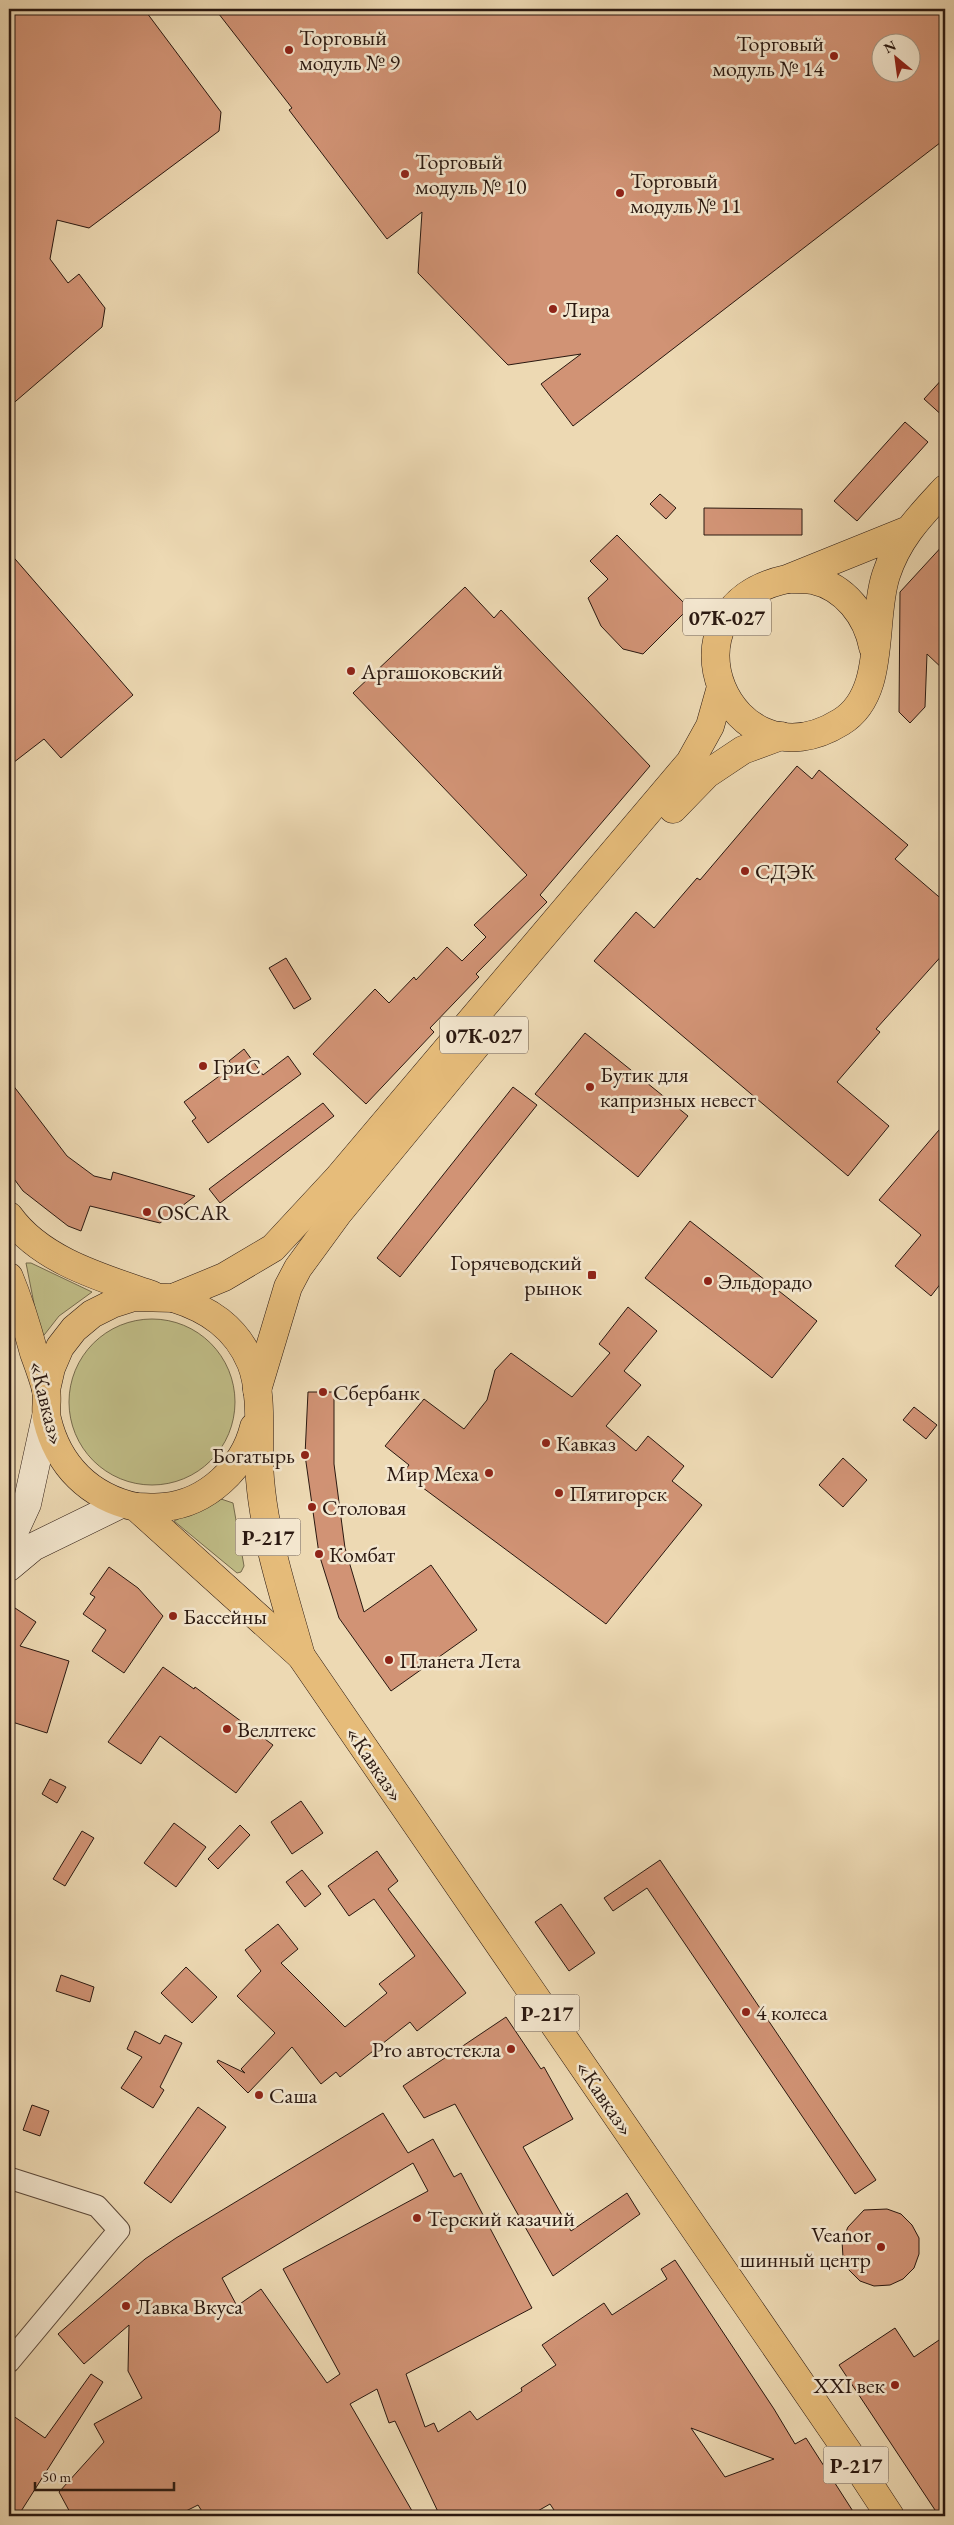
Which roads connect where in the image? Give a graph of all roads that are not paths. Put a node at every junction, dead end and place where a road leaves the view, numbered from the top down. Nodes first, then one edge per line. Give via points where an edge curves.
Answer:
1 (945, 489) edge
2 (906, 531) junction
3 (787, 579) junction
4 (874, 656) junction
5 (721, 688) junction
6 (782, 736) junction
7 (9, 1216) edge
8 (9, 1277) edge
9 (164, 1297) junction
10 (46, 1390) junction
11 (257, 1402) junction
12 (46, 1417) junction
13 (129, 1505) junction
14 (9, 1543) edge
15 (9, 1567) edge
16 (301, 1656) junction
17 (9, 2178) edge
18 (9, 2362) edge
19 (890, 2516) edge

1 - 2 main road, 07К-027
2 - 3 main road, 07К-027
2 - 4 main road, 07К-027 via 886,575
3 - 4 main road via 813,580 837,590 857,608 870,630
3 - 5 main road, 07К-027 via 752,591 726,618 715,652
4 - 6 main road, 07К-027 via 868,690 844,721 824,732 803,737
5 - 6 main road via 745,720 762,731
5 - 9 main road, 07К-027 via 710,726 690,762 338,1178 273,1248 224,1277
6 - 11 main road, 07К-027 via 743,750 707,774 681,799 339,1212 288,1287
7 - 9 main road, «Кавказ» / Р-217 via 35,1242 76,1267
8 - 10 main road, «Кавказ» / Р-217
9 - 10 main road via 134,1297 92,1314 60,1347
9 - 11 main road, «Кавказ» / Р-217 via 198,1306 220,1321 238,1340 251,1364
10 - 12 main road, «Кавказ» / Р-217
11 - 13 main road via 250,1441 236,1466 216,1486 192,1500 165,1507
11 - 16 main road, «Кавказ» / Р-217 via 260,1480 269,1538
12 - 13 main road, «Кавказ» / Р-217 via 55,1446 71,1471 94,1491
12 - 14 main road via 27,1504
13 - 15 main road via 33,1546
13 - 16 main road, «Кавказ» / Р-217
16 - 19 main road, «Кавказ» / Р-217
17 - 18 street via 97,2206 119,2230

